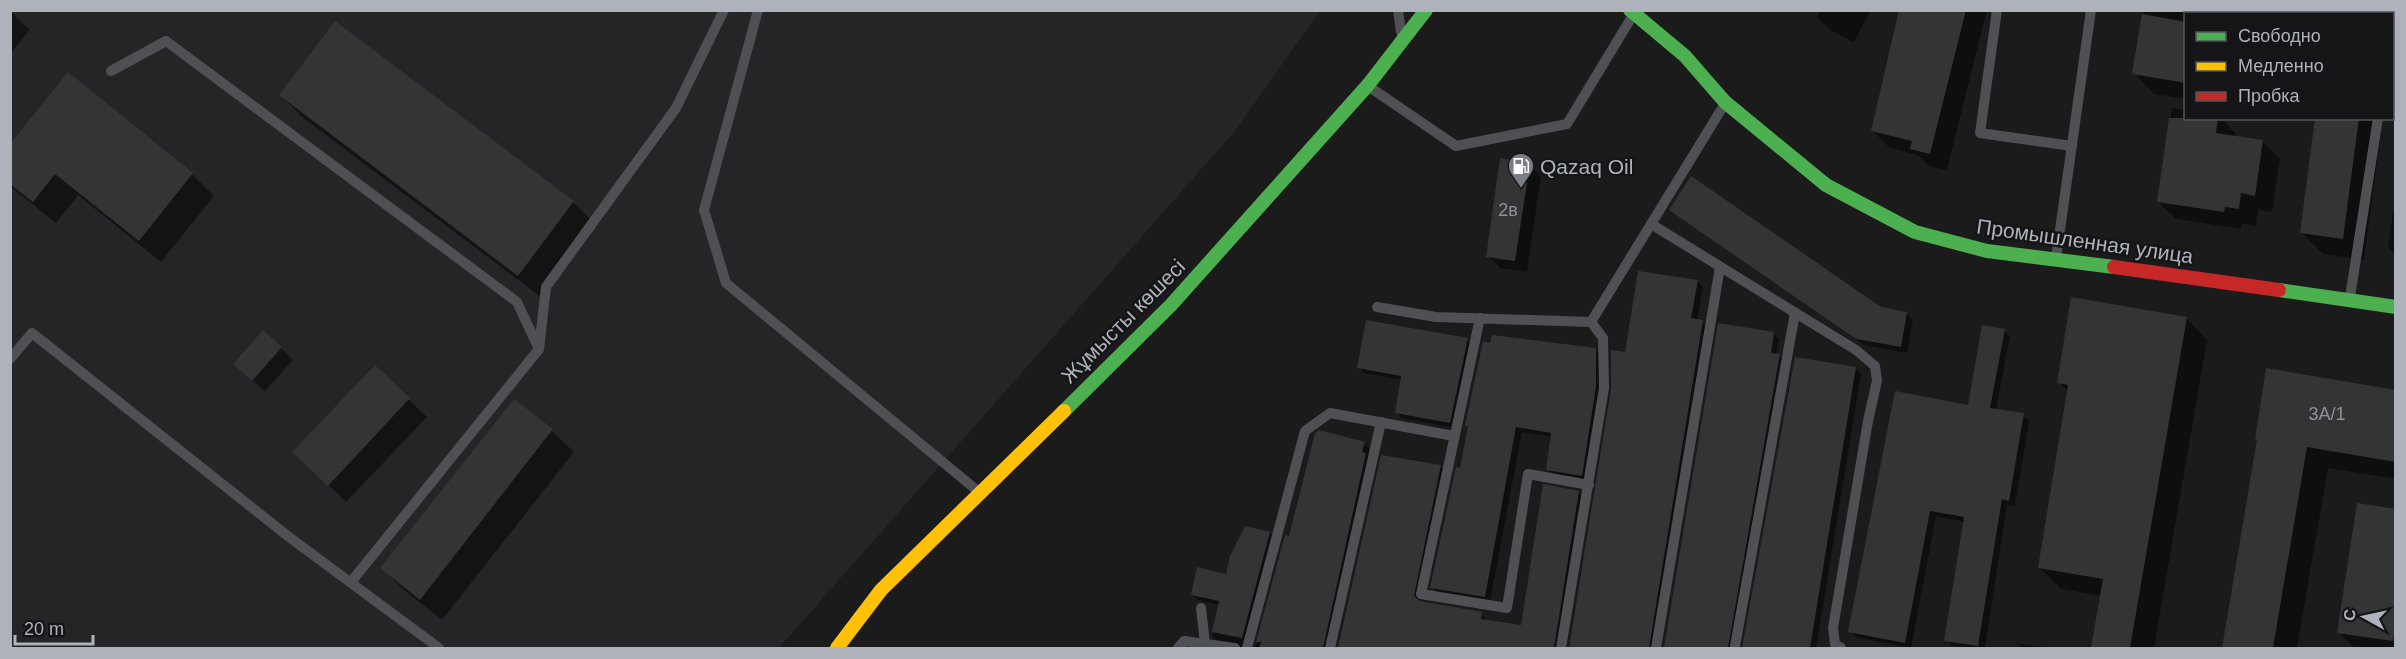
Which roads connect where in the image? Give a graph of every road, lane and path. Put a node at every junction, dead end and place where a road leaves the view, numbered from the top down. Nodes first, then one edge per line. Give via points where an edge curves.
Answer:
1 (724, 10) edge
2 (758, 10) edge
3 (1398, 10) edge
4 (1426, 10) edge
5 (1997, 10) edge
6 (2091, 10) edge
7 (1632, 12) edge
8 (1402, 41) junction
9 (111, 71) dead end
10 (1368, 85) junction
11 (1725, 102) junction
12 (2378, 120) edge
13 (2072, 146) junction
14 (1651, 224) junction
15 (2056, 259) junction
16 (1720, 267) junction
17 (2349, 301) junction
18 (1377, 307) dead end
19 (2396, 307) edge
20 (1796, 313) junction
21 (1480, 318) junction
22 (1591, 322) junction
23 (539, 350) junction
24 (10, 359) edge
25 (1381, 422) junction
26 (1454, 436) junction
27 (1589, 484) junction
28 (980, 493) junction
29 (351, 582) junction
30 (1201, 608) dead end
31 (1205, 644) junction
32 (1735, 646) dead end
33 (439, 648) edge
34 (837, 648) edge
35 (1178, 648) edge
36 (1235, 648) edge
37 (1246, 648) edge
38 (1330, 648) edge
39 (1562, 648) edge
40 (1656, 648) edge
41 (1840, 648) edge

1 - 23 lane via 676,108 546,287
2 - 28 lane via 704,210 726,283
3 - 8 lane
4 - 8 main road, Жұмысты көшесі
5 - 13 lane via 1980,134
6 - 13 lane
7 - 10 lane via 1567,124 1456,146
7 - 11 main road, Промышленная улица via 1685,56
8 - 10 main road, Жұмысты көшесі
9 - 23 lane via 166,41 517,302
10 - 28 main road, Жұмысты көшесі via 1171,305
11 - 14 lane
11 - 15 main road, Промышленная улица via 1826,185 1915,232 1987,251
12 - 17 lane
13 - 15 lane
14 - 16 lane
14 - 22 lane
15 - 17 main road, Промышленная улица
16 - 20 lane
16 - 40 lane
17 - 19 main road, Промышленная улица
18 - 21 lane via 1436,317
20 - 32 lane
20 - 41 lane via 1856,350 1875,366 1877,381 1833,628 1835,644
21 - 22 lane
21 - 26 lane
22 - 27 lane via 1603,338 1604,388
23 - 29 lane
24 - 29 lane via 32,333
25 - 26 lane
25 - 37 lane via 1330,412 1305,431
25 - 38 lane
26 - 27 lane via 1421,594 1507,608 1528,474
27 - 39 lane
28 - 34 main road, Жұмысты көшесі via 880,590
29 - 33 lane
30 - 31 lane
31 - 35 lane via 1184,641
31 - 36 lane

